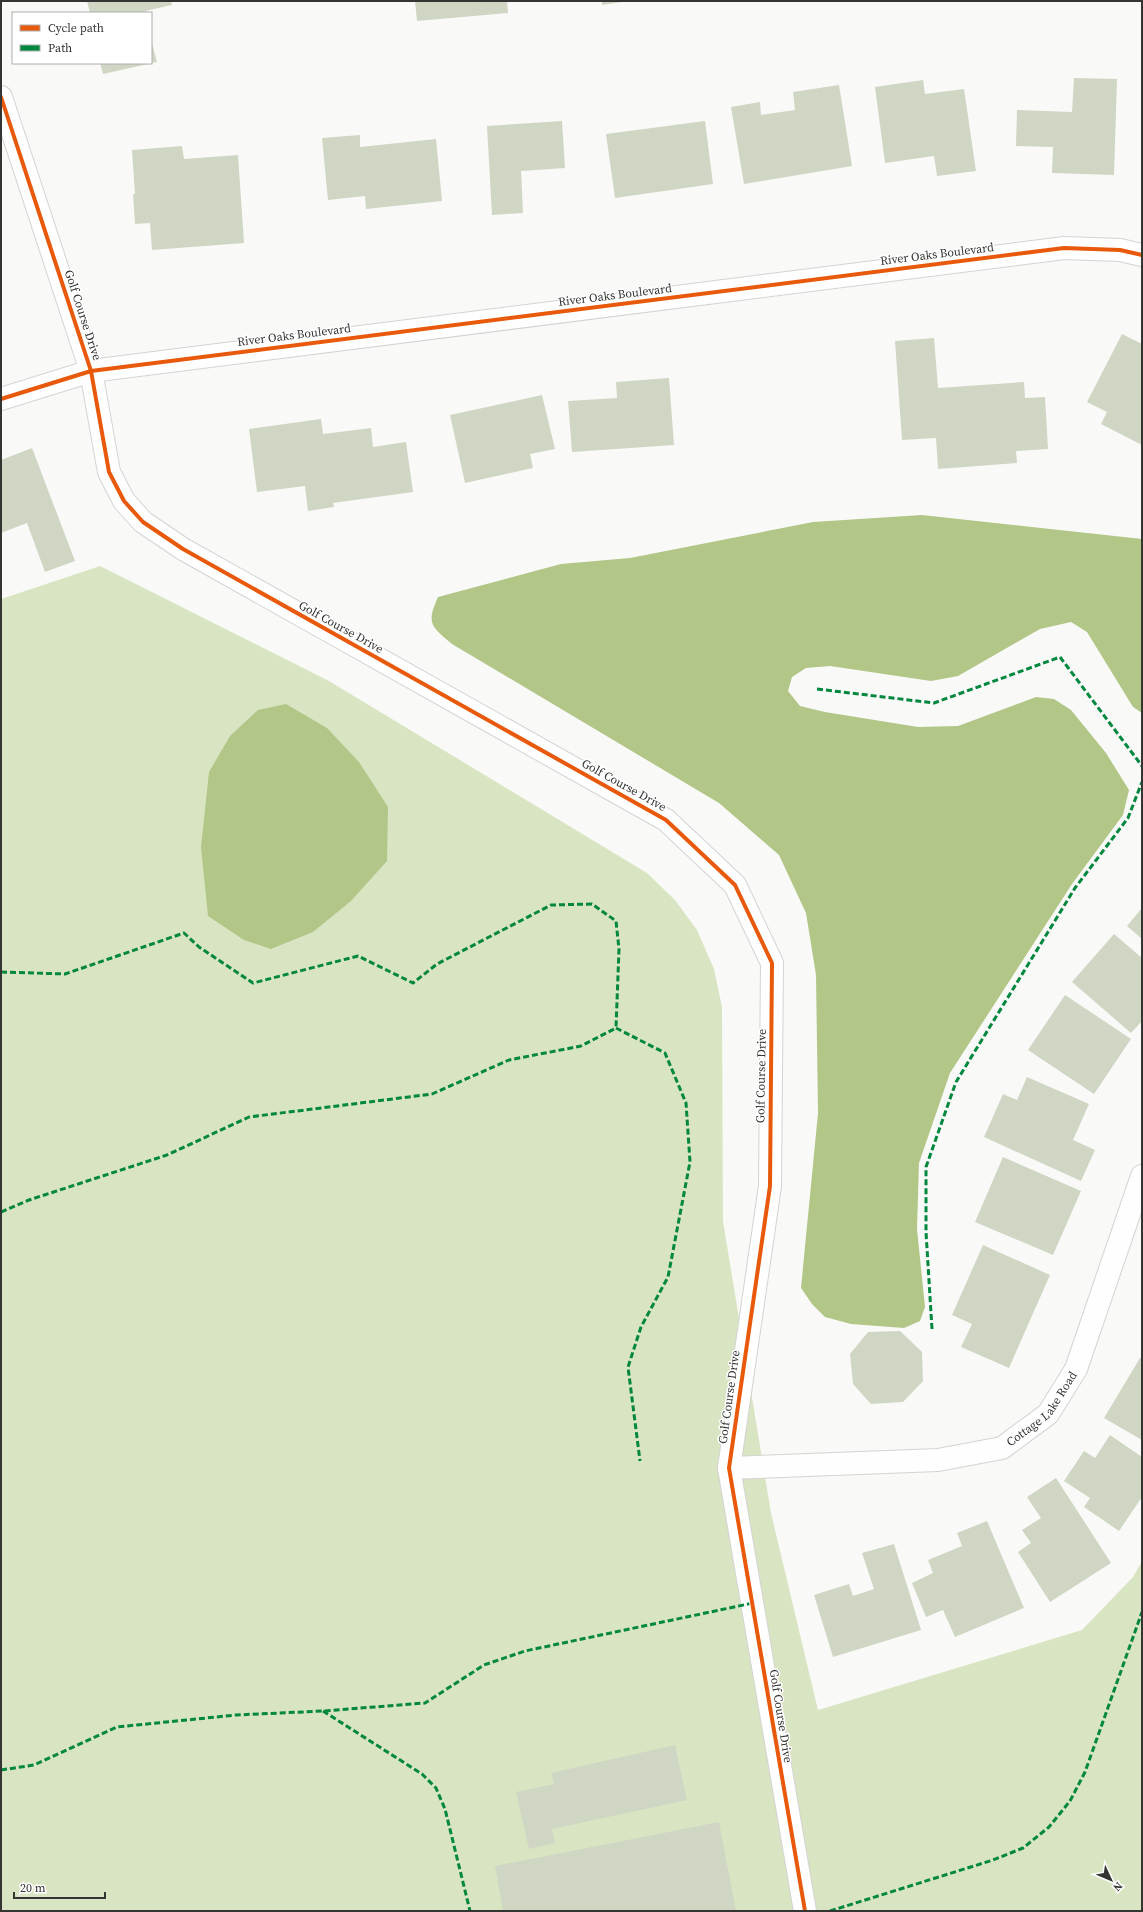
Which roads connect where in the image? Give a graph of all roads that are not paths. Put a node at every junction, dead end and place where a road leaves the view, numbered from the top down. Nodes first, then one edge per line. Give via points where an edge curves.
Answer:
1 (1, 97) edge
2 (1142, 254) edge
3 (91, 371) junction
4 (1, 399) edge
5 (1142, 1176) edge
6 (729, 1468) junction
7 (804, 1911) edge

1 - 3 street, Golf Course Drive
2 - 3 street, River Oaks Boulevard via 1120,250 1064,248
3 - 4 street, River Oaks Boulevard
3 - 6 street, Golf Course Drive via 109,472 124,501 143,522 183,550 666,820 735,885 772,963 770,1186
5 - 6 street, Cottage Lake Road via 1076,1369 1048,1414 1002,1448 938,1460
6 - 7 street, Golf Course Drive

